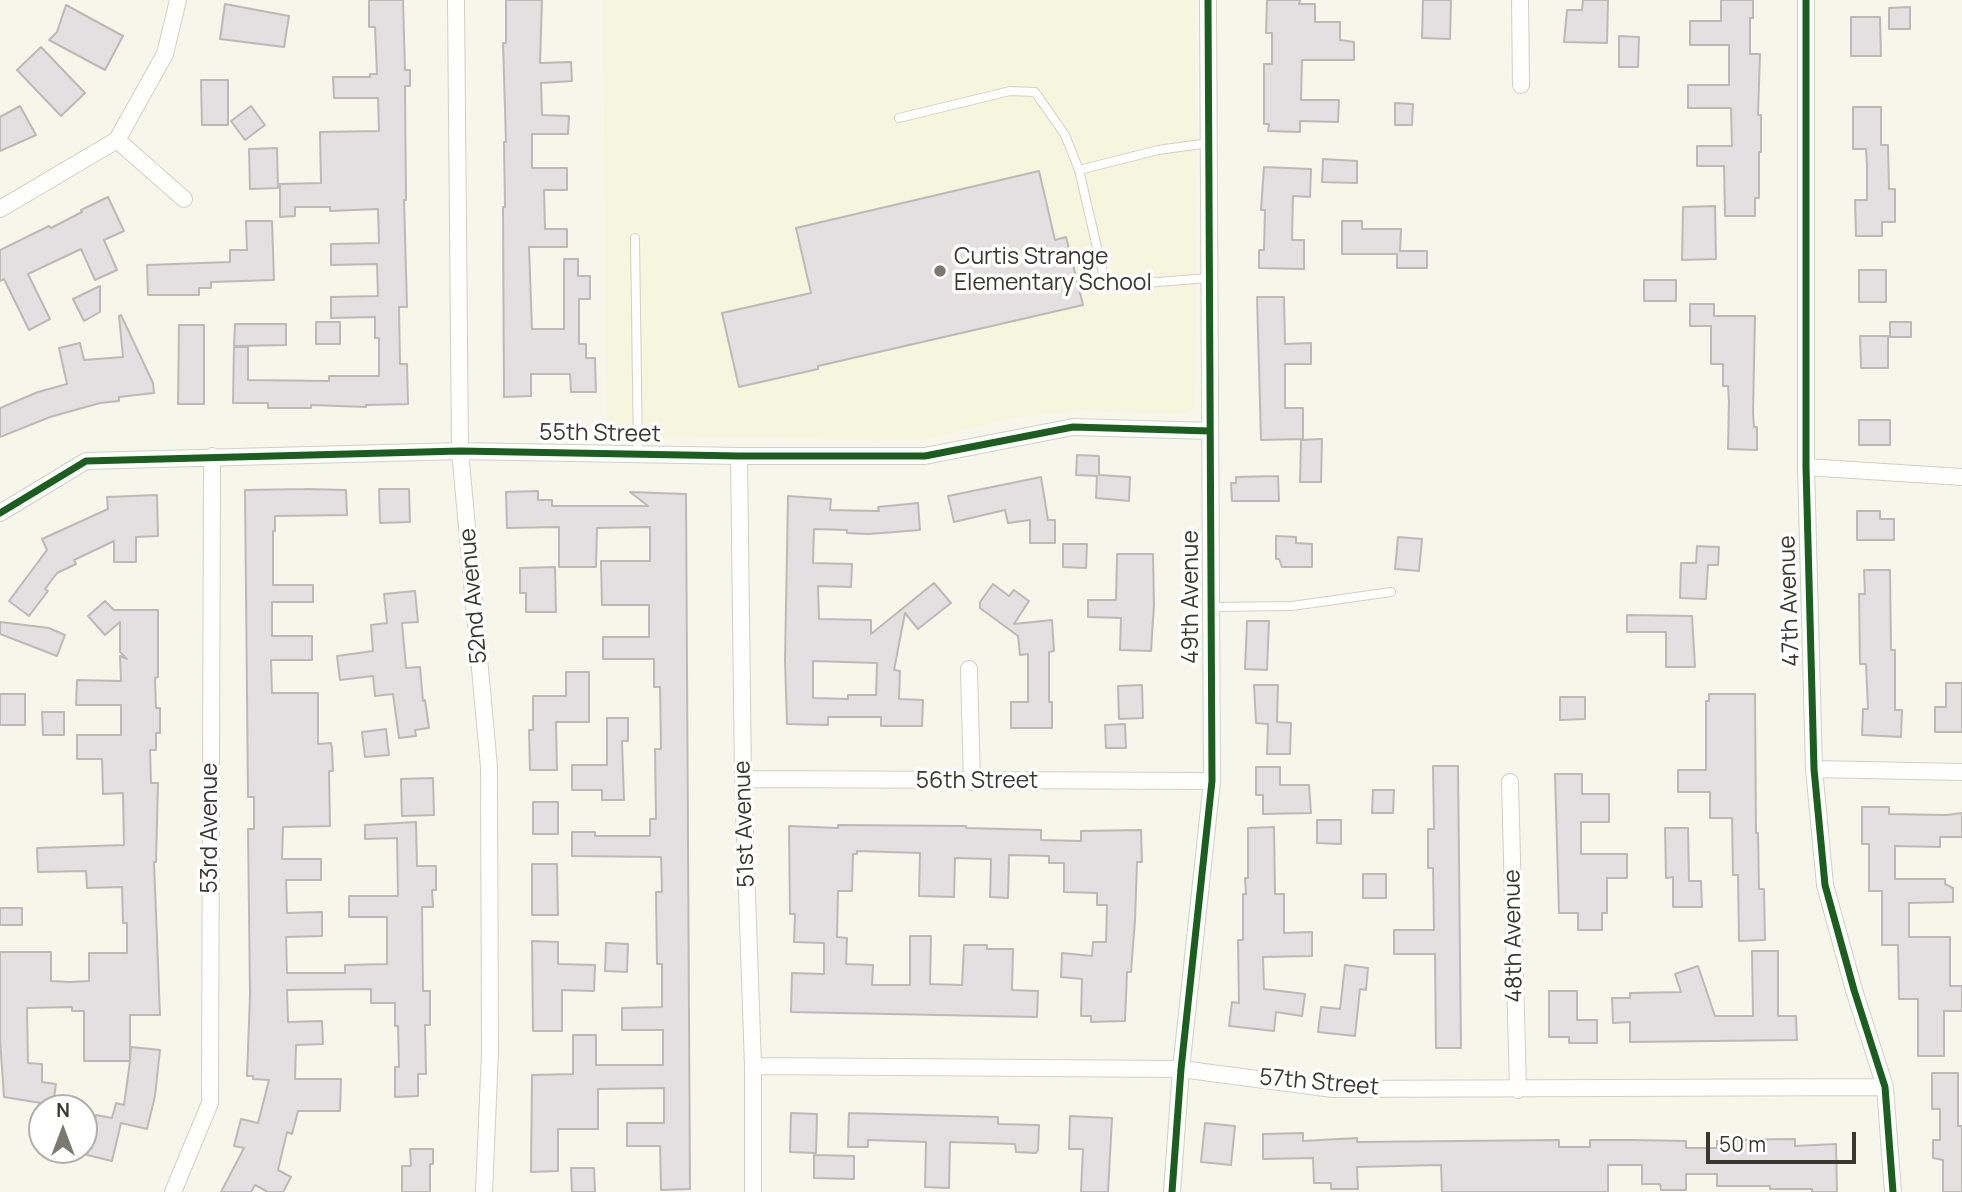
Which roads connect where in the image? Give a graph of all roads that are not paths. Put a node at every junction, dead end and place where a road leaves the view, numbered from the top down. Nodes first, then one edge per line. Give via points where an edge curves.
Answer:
1 (178, 0) edge
2 (456, 0) edge
3 (1208, 0) edge
4 (1520, 0) edge
5 (1806, 0) edge
6 (1521, 85) dead end
7 (899, 118) dead end
8 (117, 140) junction
9 (1209, 143) junction
10 (1079, 170) junction
11 (184, 199) dead end
12 (0, 209) edge
13 (635, 238) dead end
14 (1209, 278) junction
15 (1210, 431) junction
16 (460, 451) junction
17 (638, 454) junction
18 (212, 456) junction
19 (739, 456) junction
20 (1806, 467) junction
21 (1962, 477) edge
22 (0, 513) edge
23 (1391, 592) dead end
24 (1211, 607) junction
25 (970, 669) dead end
26 (1814, 769) junction
27 (1962, 772) edge
28 (743, 779) junction
29 (1212, 781) junction
30 (972, 782) junction
31 (1510, 782) dead end
32 (753, 1066) junction
33 (1181, 1069) junction
34 (1885, 1087) junction
35 (1518, 1090) junction
36 (173, 1192) edge
37 (484, 1192) edge
38 (753, 1192) edge
39 (1172, 1192) edge
40 (1893, 1192) edge

1 - 8 street via 165,54
2 - 16 street, 52nd Avenue
3 - 9 street, 49th Avenue
4 - 6 street
5 - 20 street, 47th Avenue
7 - 10 lane via 986,95 1035,92 1065,135
8 - 11 street
8 - 12 street
9 - 10 lane via 1158,150
9 - 14 street, 49th Avenue
10 - 14 lane via 1106,286
13 - 17 lane
14 - 15 street, 49th Avenue
15 - 19 street, 55th Street via 1073,427 925,456
15 - 24 street, 49th Avenue
16 - 17 street, 55th Street
16 - 18 street, 55th Street
16 - 37 street, 52nd Avenue via 489,767 490,1052
17 - 19 street, 55th Street
18 - 22 street, 55th Street via 86,461
18 - 36 street, 53rd Avenue via 210,1103
19 - 28 street, 51st Avenue
20 - 21 street
20 - 26 street, 47th Avenue
23 - 24 lane via 1292,606
24 - 29 street, 49th Avenue
25 - 30 street
26 - 27 street
26 - 34 street, 47th Avenue via 1825,884
28 - 30 street, 56th Street
28 - 32 street, 51st Avenue
29 - 30 street, 56th Street
29 - 33 street, 49th Avenue
31 - 35 street, 48th Avenue
32 - 33 street, 57th Street
32 - 38 street, 51st Avenue
33 - 35 street, 57th Street via 1333,1089
33 - 39 street, 49th Avenue
34 - 35 street, 57th Street
34 - 40 street, 47th Avenue

